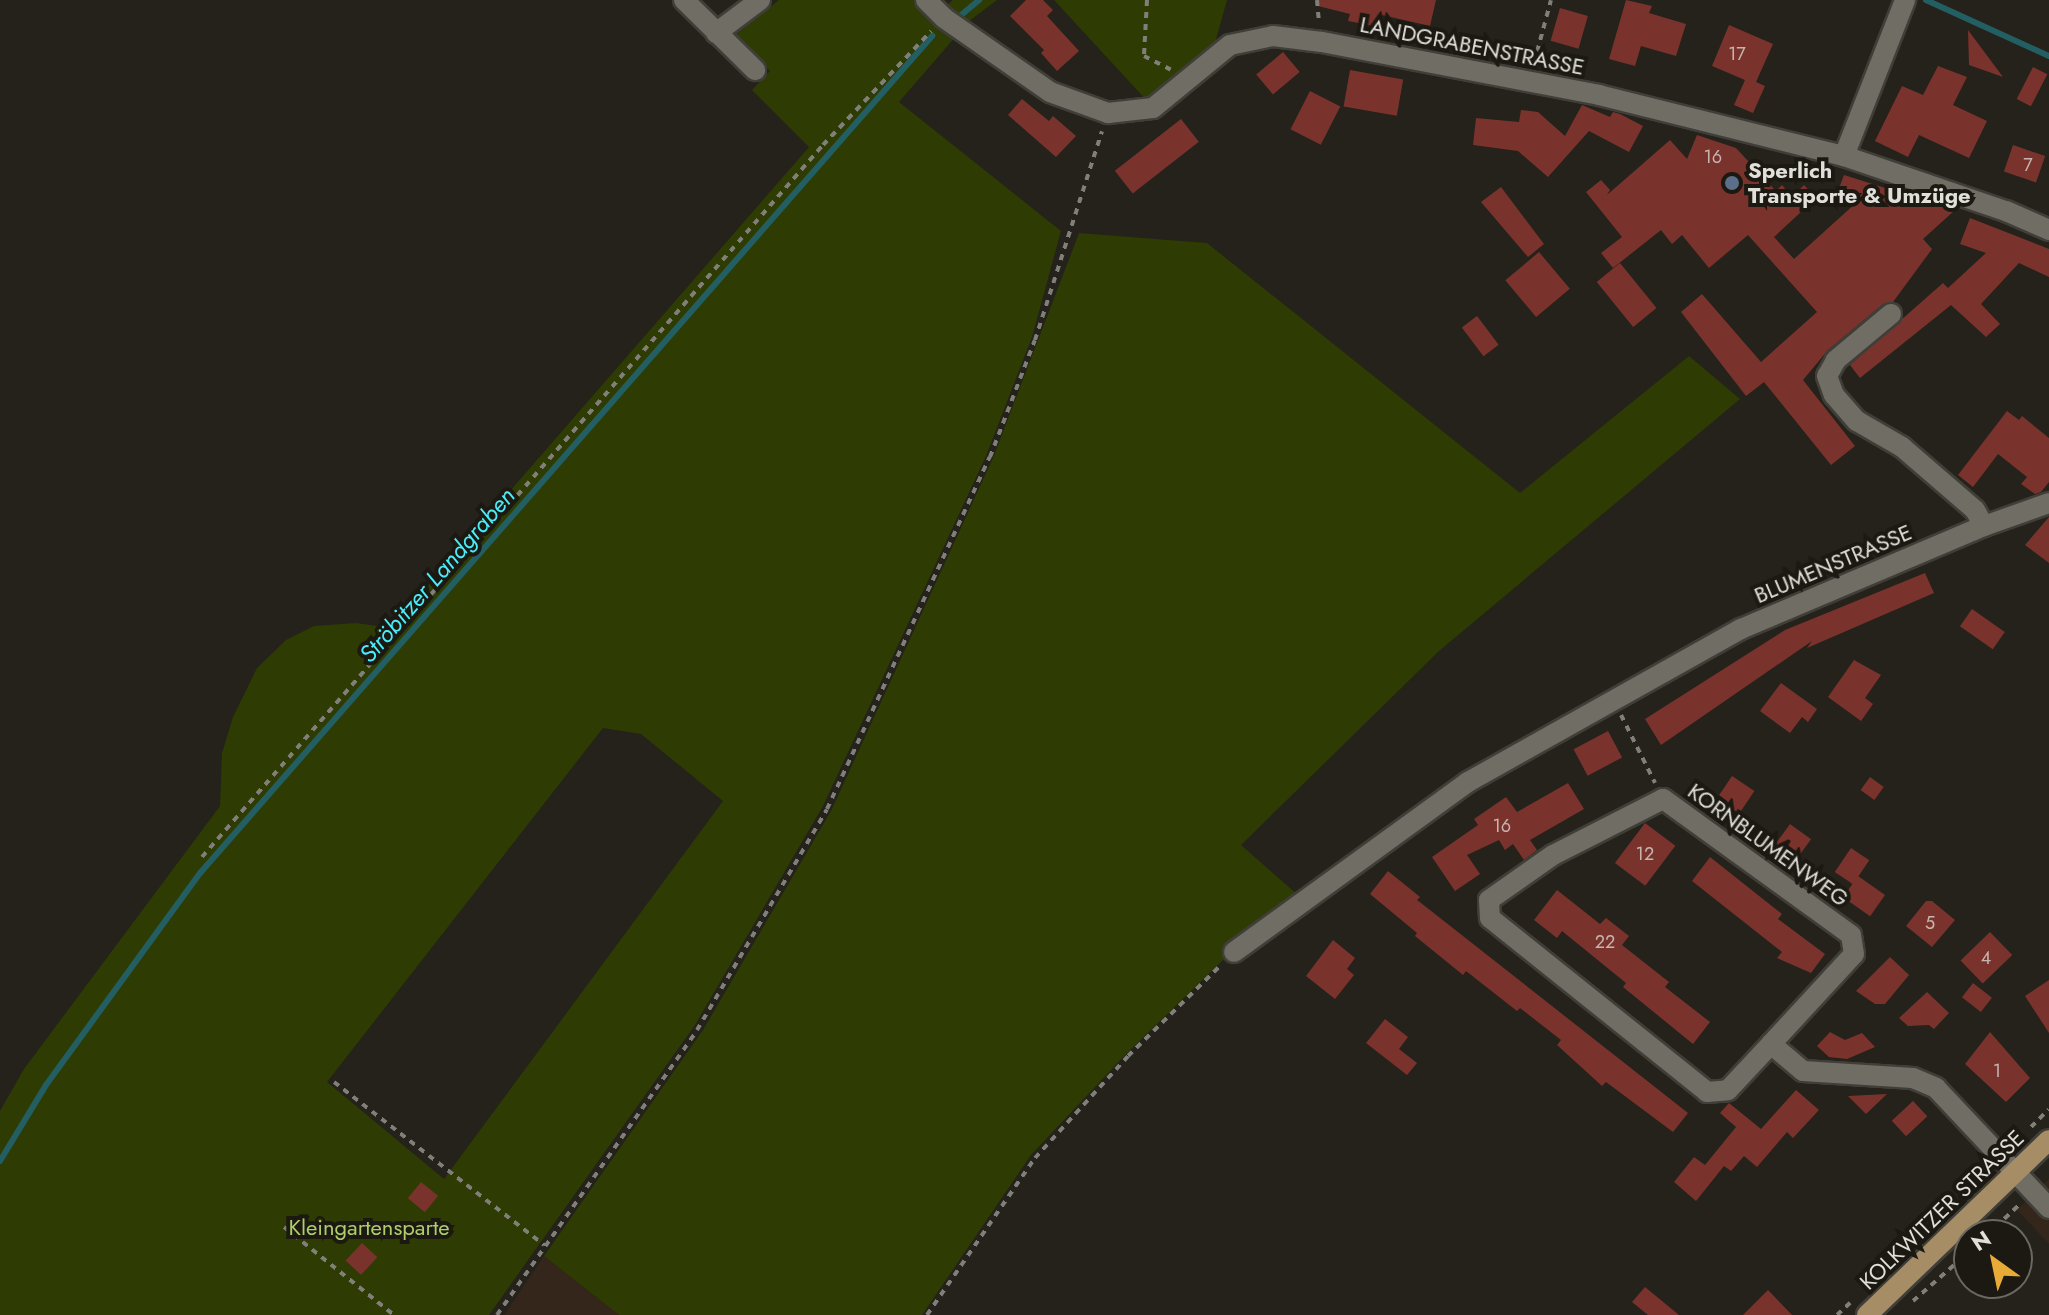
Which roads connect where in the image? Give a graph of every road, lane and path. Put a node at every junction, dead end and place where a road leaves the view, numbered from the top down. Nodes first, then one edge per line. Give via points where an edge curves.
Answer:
1 (684, 0) edge
2 (760, 0) edge
3 (926, 0) edge
4 (1147, 0) edge
5 (1551, 0) edge
6 (1905, 0) edge
7 (944, 18) junction
8 (716, 33) junction
9 (755, 70) dead end
10 (1187, 78) junction
11 (1528, 82) junction
12 (1108, 113) junction
13 (1844, 156) junction
14 (2049, 230) edge
15 (1891, 314) dead end
16 (2049, 503) edge
17 (1984, 526) junction
18 (1614, 701) junction
19 (1663, 799) junction
20 (202, 857) dead end
21 (1234, 952) joint
22 (1771, 1044) junction
23 (334, 1082) dead end
24 (2049, 1140) edge
25 (2015, 1173) junction
26 (2049, 1208) edge
27 (284, 1227) dead end
28 (545, 1245) junction
29 (1953, 1266) edge
30 (1908, 1305) dead end
31 (394, 1315) edge
32 (497, 1315) edge
33 (927, 1315) edge
34 (1867, 1315) edge

1 - 8 street
2 - 8 street
3 - 7 street, LANDGRABENSTRASSE
4 - 10 path via 1144,56
5 - 11 path
6 - 13 street
7 - 12 street, LANDGRABENSTRASSE via 1050,92
7 - 20 path via 823,145
8 - 9 street
10 - 11 street, LANDGRABENSTRASSE via 1230,45 1273,36
10 - 12 street, LANDGRABENSTRASSE via 1153,108
11 - 13 street, LANDGRABENSTRASSE
12 - 28 path via 1035,340 990,457 827,809 697,1030
13 - 14 street, LANDGRABENSTRASSE
15 - 17 street via 1836,360 1827,376 1834,395 1857,421 1902,447 1975,510
16 - 17 street, BLUMENSTRASSE
17 - 18 street, BLUMENSTRASSE via 1741,629
18 - 19 path
18 - 21 street, BLUMENSTRASSE via 1468,782
19 - 22 street, KORNBLUMENWEG via 1851,935 1854,954
19 - 22 street, KORNBLUMENWEG via 1553,855 1489,900 1490,918 1707,1092 1728,1090
21 - 33 path via 1035,1158
22 - 25 street via 1803,1071 1913,1078 1936,1088
23 - 28 path
24 - 25 main road, KOLKWITZER STRASSE
25 - 26 street
25 - 34 main road, KOLKWITZER STRASSE
27 - 31 path
28 - 32 path
29 - 30 path

